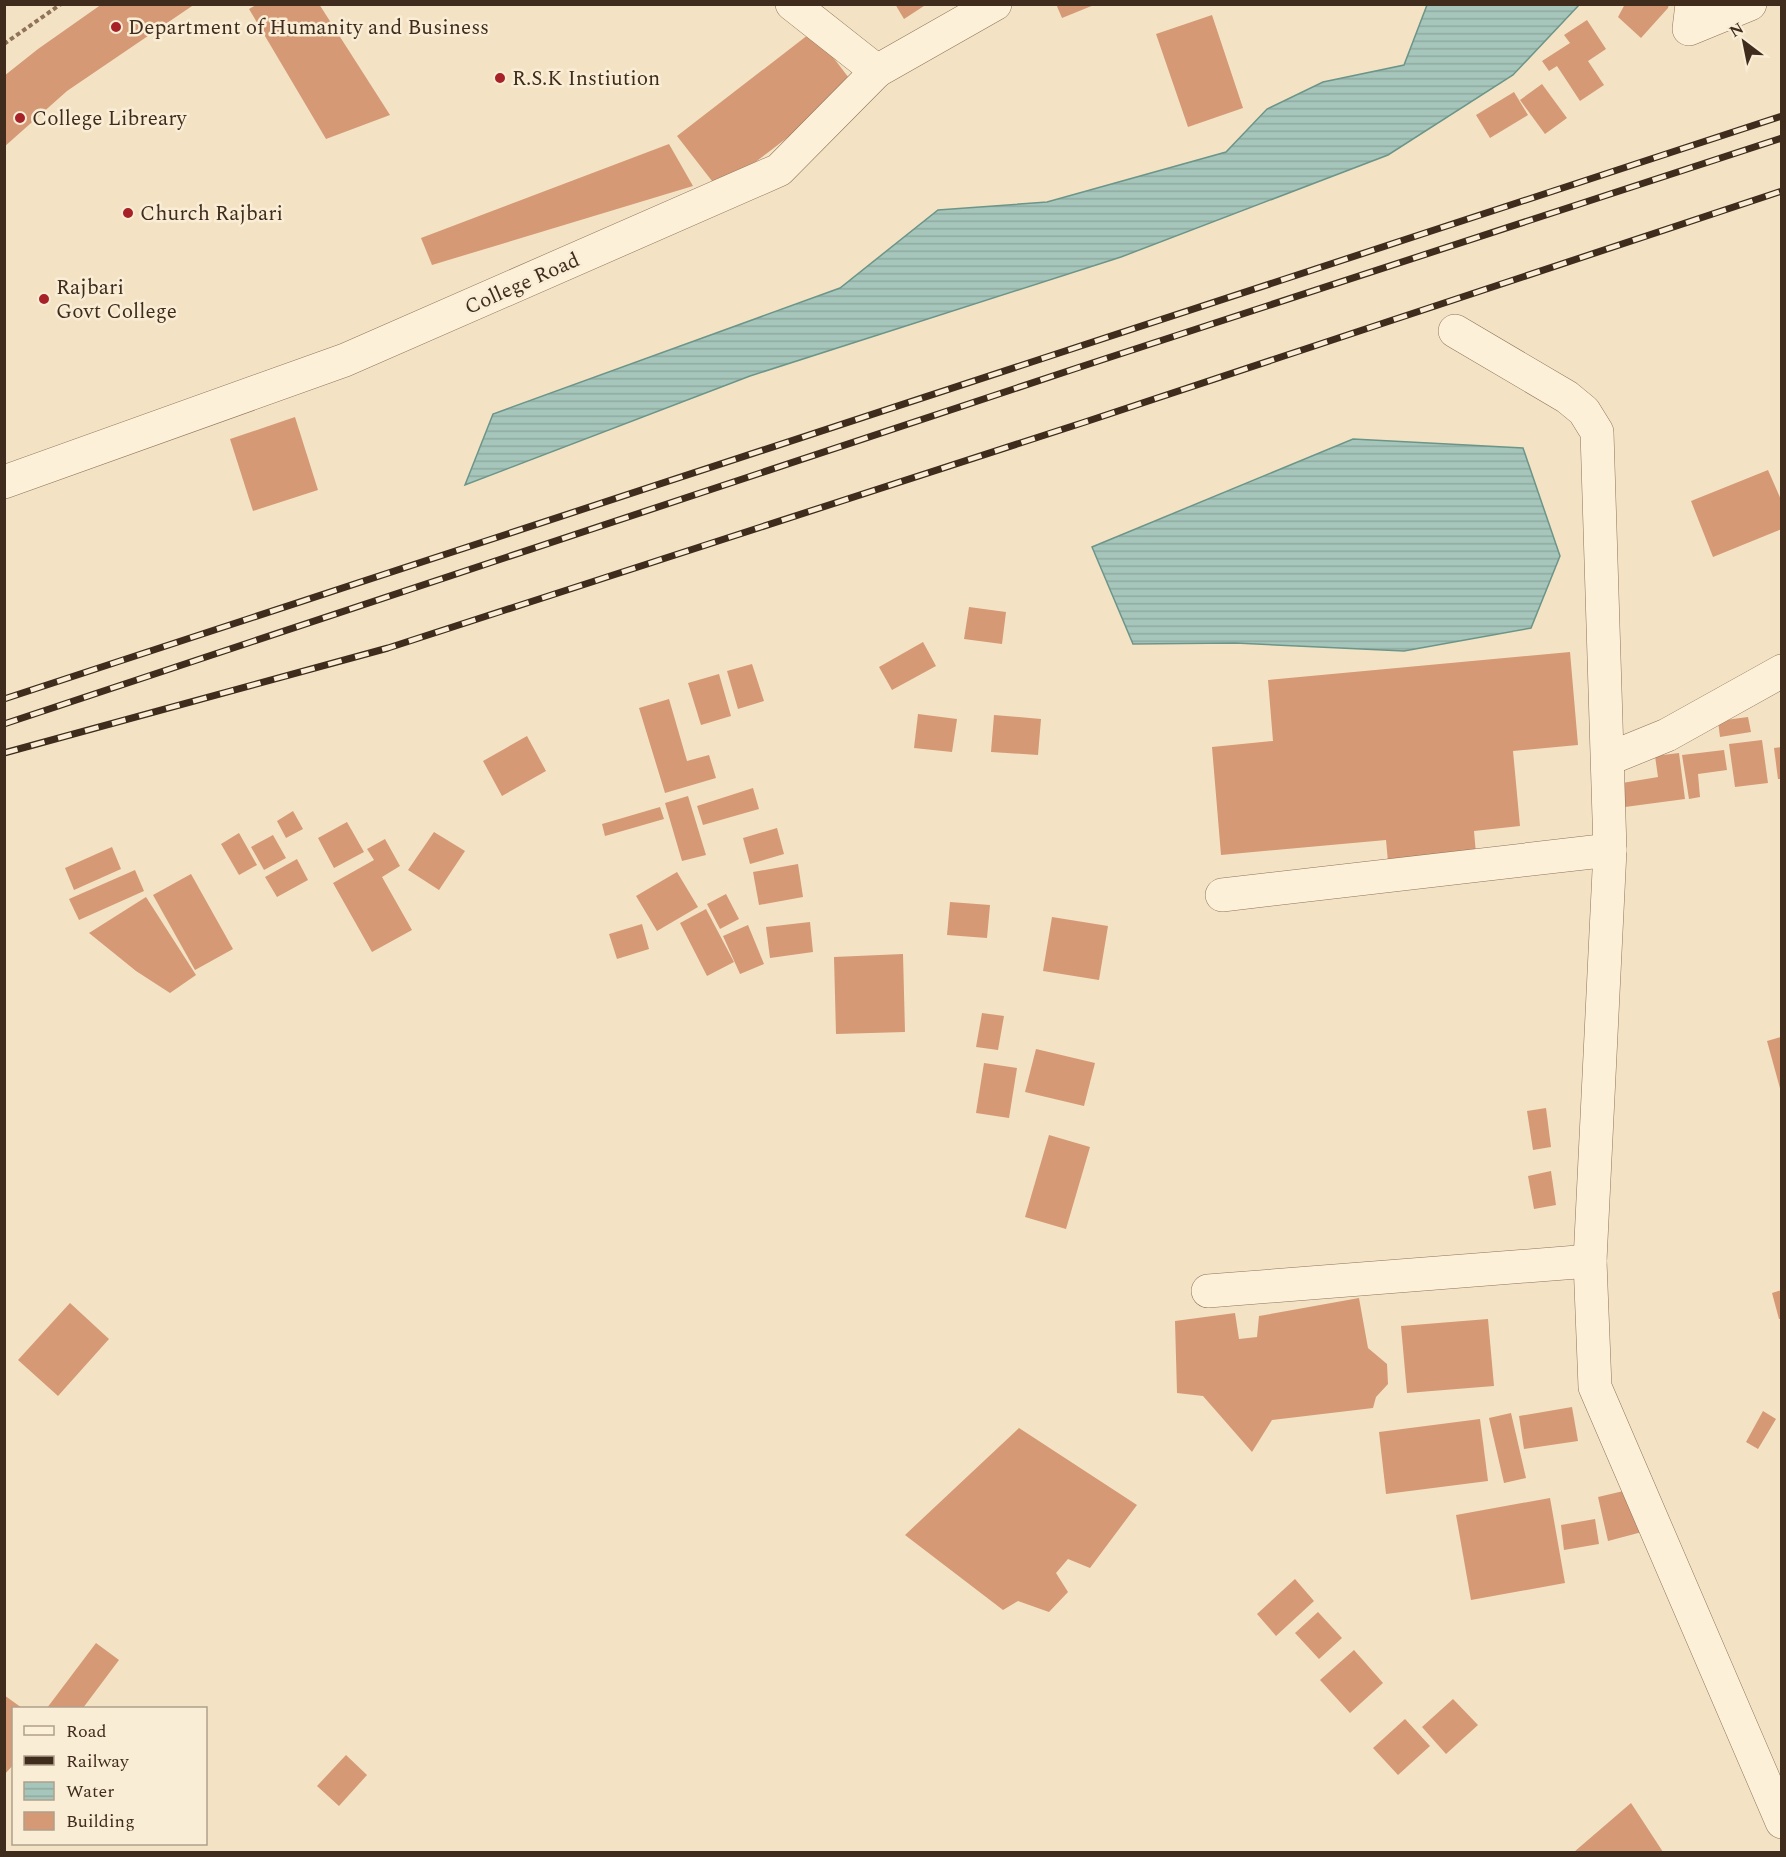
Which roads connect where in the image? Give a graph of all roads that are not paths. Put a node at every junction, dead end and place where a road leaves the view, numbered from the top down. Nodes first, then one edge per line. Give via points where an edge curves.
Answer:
1 (792, 4) edge
2 (995, 4) edge
3 (1692, 4) edge
4 (1750, 4) edge
5 (877, 71) junction
6 (1455, 331) dead end
7 (4, 483) edge
8 (1782, 671) edge
9 (1608, 759) junction
10 (1610, 850) junction
11 (1222, 895) dead end
12 (1590, 1261) junction
13 (1208, 1291) dead end
14 (1782, 1822) edge

1 - 5 street
2 - 5 street, College Road
3 - 4 street via 1689,29
5 - 7 street, College Road via 779,170 345,360
6 - 9 street via 1567,397 1584,411 1597,432
8 - 9 street via 1667,735
9 - 10 street
10 - 11 street
10 - 12 street
12 - 13 street
12 - 14 street via 1595,1387

